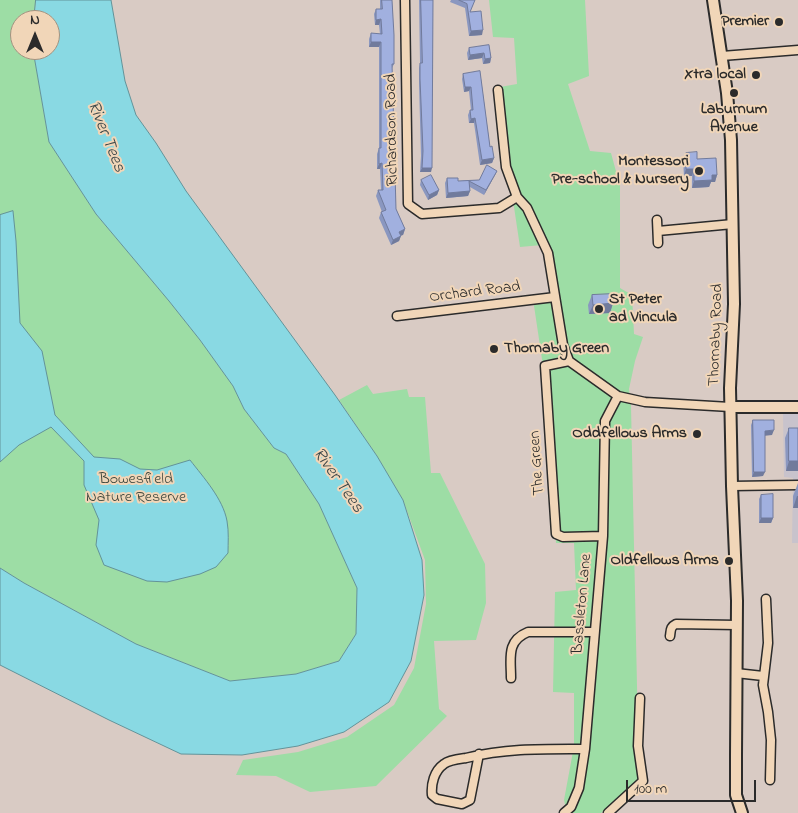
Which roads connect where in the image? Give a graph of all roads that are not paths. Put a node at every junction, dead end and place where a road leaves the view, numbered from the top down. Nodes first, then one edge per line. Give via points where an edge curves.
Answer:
1 (405, 0) edge
2 (712, 0) edge
3 (798, 50) edge
4 (722, 56) junction
5 (498, 90) dead end
6 (517, 197) junction
7 (657, 220) dead end
8 (733, 224) junction
9 (658, 231) junction
10 (658, 243) dead end
11 (555, 297) junction
12 (397, 316) dead end
13 (569, 361) junction
14 (618, 396) junction
15 (730, 407) junction
16 (798, 407) edge
17 (798, 485) edge
18 (732, 486) junction
19 (603, 536) junction
20 (766, 598) dead end
21 (737, 625) junction
22 (594, 632) junction
23 (670, 636) dead end
24 (736, 673) junction
25 (763, 676) junction
26 (511, 678) dead end
27 (640, 698) dead end
28 (585, 749) junction
29 (479, 754) junction
30 (770, 780) dead end
31 (564, 813) edge
32 (608, 813) edge
33 (742, 813) edge

1 - 6 street, Richardson Road via 408,204 422,214 499,208
2 - 4 street, Thornaby Road
3 - 4 street
4 - 8 street, Thornaby Road via 731,140
5 - 6 street via 506,167
6 - 11 street via 526,208 548,253
7 - 9 street
8 - 9 street
8 - 15 street, Thornaby Road
9 - 10 street
11 - 12 street, Orchard Road
11 - 13 street
13 - 14 street
13 - 19 street, The Green via 545,366 556,534 563,537
14 - 15 street via 645,402
14 - 19 street, Bassleton Lane via 605,421
15 - 16 street
15 - 18 street, Thornaby Road
17 - 18 street
18 - 21 street, Thornaby Road
19 - 22 street, Bassleton Lane
20 - 25 street via 768,644
21 - 23 street via 676,624 672,626
21 - 24 street, Thornaby Road
22 - 26 street via 528,632 518,636 511,646
22 - 28 street, Bassleton Lane
24 - 25 street
24 - 33 street, Thornaby Road via 736,795
25 - 30 street via 771,740
27 - 32 street via 638,746 643,781
28 - 29 street via 512,749
28 - 31 street, Bassleton Lane via 579,788 571,807
29 - 29 street via 470,800 462,804 432,795 431,786 438,769 445,762

